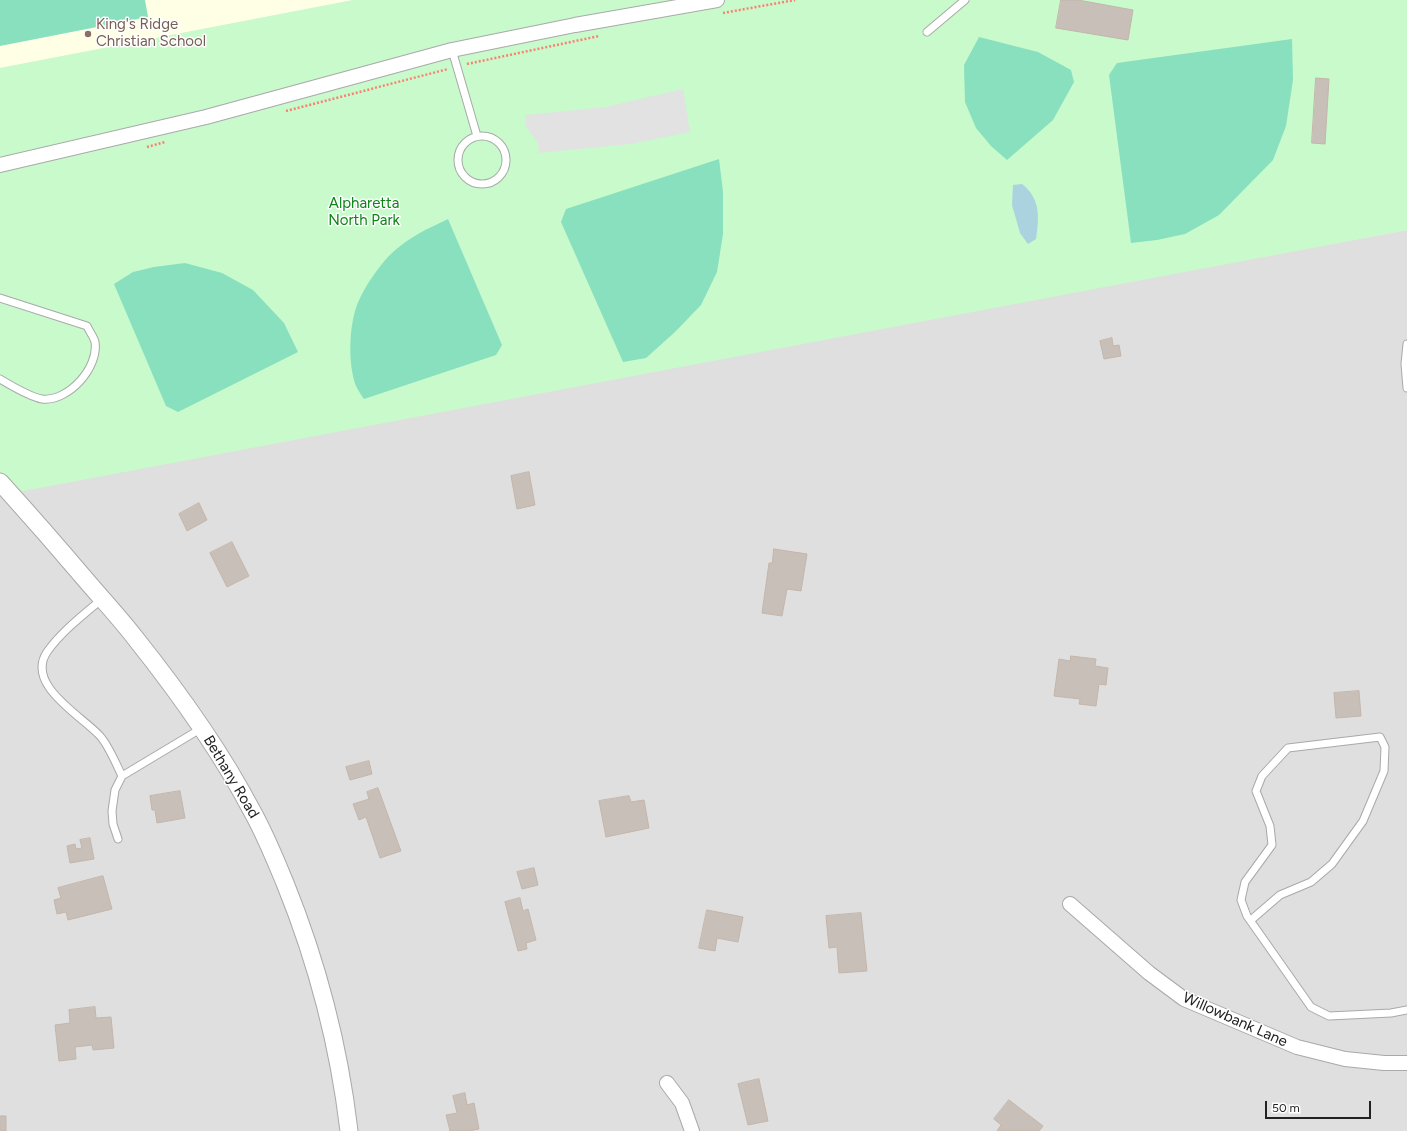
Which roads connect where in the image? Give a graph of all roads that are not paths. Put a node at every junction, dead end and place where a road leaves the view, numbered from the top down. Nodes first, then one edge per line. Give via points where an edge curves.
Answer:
1 (965, 0) edge
2 (719, 7) edge
3 (926, 32) dead end
4 (452, 50) junction
5 (477, 136) junction
6 (0, 165) edge
7 (0, 298) edge
8 (1407, 344) edge
9 (0, 379) edge
10 (1407, 388) edge
11 (0, 482) edge
12 (102, 599) junction
13 (202, 728) junction
14 (122, 776) junction
15 (118, 838) dead end
16 (1070, 904) dead end
17 (1251, 920) junction
18 (1407, 1010) edge
19 (1407, 1063) edge
20 (667, 1083) dead end
21 (349, 1131) edge
22 (692, 1131) edge

1 - 3 lane
2 - 4 street via 575,26
4 - 5 lane
4 - 6 street via 206,117
5 - 5 lane via 465,142 458,162 460,170 471,182 488,184 502,175 507,159 501,144 496,140
7 - 9 lane via 87,326 95,342 94,361 80,383 58,397 42,399 14,388
8 - 10 lane
11 - 12 street, Bethany Road
12 - 13 street, Bethany Road via 136,638
12 - 14 lane via 46,653 42,668 46,683 58,698 101,737
13 - 14 lane
13 - 21 street, Bethany Road via 253,812 294,906 313,960 327,1012 344,1090
14 - 15 lane via 115,790 112,811
16 - 19 street, Willowbank Lane via 1149,973 1184,999 1297,1047 1345,1059
17 - 17 lane via 1241,900 1245,882 1272,845 1270,826 1256,791 1262,776 1288,748 1380,737 1385,747 1384,771 1363,821 1332,864 1311,882 1280,895
17 - 18 lane via 1310,1007 1329,1016
20 - 22 street via 682,1103

